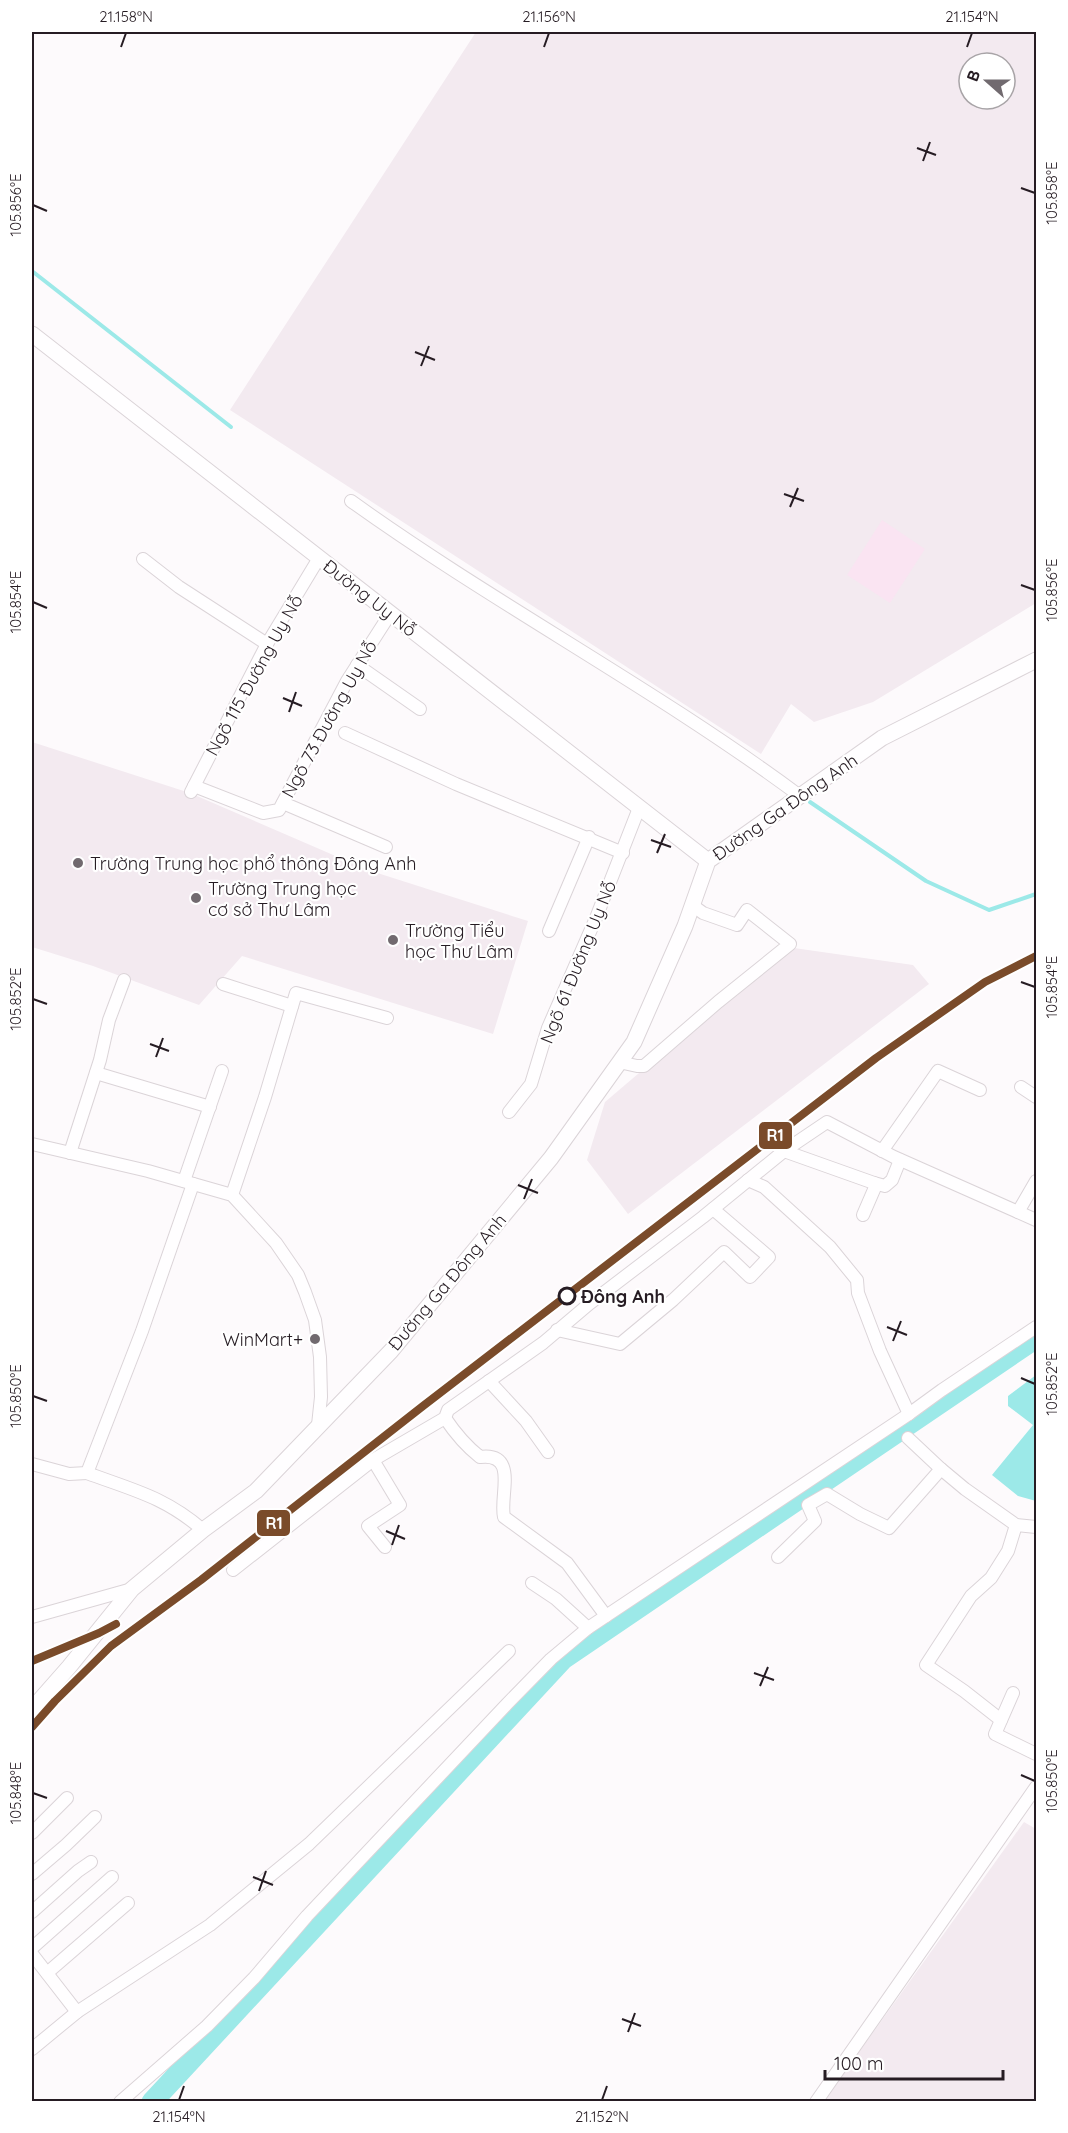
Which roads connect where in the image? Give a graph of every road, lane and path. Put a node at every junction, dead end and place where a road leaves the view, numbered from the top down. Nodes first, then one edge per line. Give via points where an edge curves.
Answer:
1 (32, 334) edge
2 (351, 501) dead end
3 (319, 558) junction
4 (143, 559) dead end
5 (390, 614) junction
6 (267, 644) junction
7 (1036, 660) edge
8 (357, 665) junction
9 (420, 709) dead end
10 (345, 733) dead end
11 (192, 790) joint
12 (800, 796) junction
13 (283, 803) junction
14 (639, 808) junction
15 (589, 837) junction
16 (386, 847) dead end
17 (623, 852) junction
18 (708, 861) junction
19 (692, 905) junction
20 (549, 931) dead end
21 (124, 980) dead end
22 (223, 984) dead end
23 (292, 1006) junction
24 (387, 1017) dead end
25 (619, 1062) junction
26 (222, 1071) dead end
27 (96, 1073) junction
28 (1021, 1087) dead end
29 (980, 1090) dead end
30 (1036, 1097) edge
31 (210, 1107) junction
32 (509, 1112) dead end
33 (32, 1144) edge
34 (784, 1151) junction
35 (882, 1151) junction
36 (70, 1153) junction
37 (900, 1160) junction
38 (748, 1179) junction
39 (1036, 1181) edge
40 (188, 1183) junction
41 (874, 1183) junction
42 (232, 1195) junction
43 (713, 1209) junction
44 (1018, 1212) junction
45 (863, 1215) dead end
46 (1036, 1220) edge
47 (1036, 1327) edge
48 (557, 1330) junction
49 (489, 1381) junction
50 (909, 1414) junction
51 (445, 1418) junction
52 (318, 1425) junction
53 (908, 1438) dead end
54 (548, 1452) dead end
55 (373, 1460) junction
56 (32, 1464) edge
57 (941, 1469) junction
58 (87, 1473) junction
59 (1016, 1525) junction
60 (1036, 1527) edge
61 (203, 1530) junction
62 (385, 1547) dead end
63 (778, 1557) dead end
64 (233, 1570) dead end
65 (532, 1582) dead end
66 (132, 1589) junction
67 (606, 1616) junction
68 (32, 1617) edge
69 (588, 1628) junction
70 (509, 1651) dead end
71 (1013, 1693) dead end
72 (32, 1709) edge
73 (1000, 1720) junction
74 (1036, 1754) edge
75 (1036, 1787) edge
76 (68, 1798) dead end
77 (95, 1817) dead end
78 (32, 1833) edge
79 (91, 1862) dead end
80 (32, 1874) edge
81 (112, 1877) dead end
82 (128, 1903) dead end
83 (32, 1912) edge
84 (32, 1948) edge
85 (32, 1954) edge
86 (47, 1973) junction
87 (77, 2012) junction
88 (32, 2049) edge
89 (120, 2102) edge
90 (816, 2102) edge

1 - 3 street, Đường Uy Nỗ
2 - 12 street via 409,543 622,677
3 - 5 street, Đường Uy Nỗ
3 - 6 street, Ngõ 115 Đường Uy Nỗ
4 - 6 street
5 - 8 street, Ngõ 73 Đường Uy Nỗ
5 - 14 street, Đường Uy Nỗ
6 - 11 street, Ngõ 115 Đường Uy Nỗ
7 - 12 street, Đường Ga Đông Anh via 882,738
8 - 9 street
8 - 13 street, Ngõ 73 Đường Uy Nỗ
10 - 15 street via 456,784
11 - 13 street, Ngõ 73 Đường Uy Nỗ via 263,813 279,810
12 - 18 street, Đường Ga Đông Anh
13 - 16 street
14 - 17 street, Ngõ 61 Đường Uy Nỗ
14 - 18 street, Đường Uy Nỗ
15 - 17 street
15 - 20 street
17 - 32 street, Ngõ 61 Đường Uy Nỗ via 548,1028 531,1084
18 - 19 street, Đường Ga Đông Anh
19 - 25 street, Đường Ga Đông Anh via 634,1042
19 - 25 street via 737,925 747,909 790,944 644,1066
21 - 27 street
22 - 23 street
23 - 24 street via 296,993
23 - 42 street
25 - 52 street, Đường Ga Đông Anh via 550,1158 391,1351
26 - 31 street
27 - 31 street
27 - 36 street
28 - 30 street
29 - 35 street via 938,1071
31 - 40 street
33 - 36 street
34 - 35 street via 827,1122
34 - 38 street
34 - 41 street
35 - 37 street
36 - 40 street
37 - 41 street via 892,1180 885,1186
37 - 44 street
38 - 43 street
38 - 50 street via 764,1187 830,1247 858,1280 858,1293 880,1351
39 - 44 street
40 - 42 street
40 - 58 street via 163,1274
41 - 45 street
42 - 52 street via 276,1243 305,1292 315,1320 320,1357
43 - 48 street
43 - 48 street via 769,1257 750,1277 724,1252 620,1344
44 - 46 street
47 - 50 street
48 - 49 street
49 - 51 street via 448,1410
49 - 54 street
50 - 67 street
51 - 55 street
51 - 67 street via 477,1455 490,1455 503,1467 504,1517 567,1563
52 - 61 street, Đường Ga Đông Anh via 256,1491
53 - 57 street
55 - 62 street via 400,1505 368,1526
55 - 64 street
56 - 58 street via 69,1474
57 - 59 street
57 - 63 street via 889,1528 827,1494 808,1505 815,1521
58 - 61 street via 158,1499
59 - 60 street
59 - 73 street via 1008,1551 991,1578 971,1596 926,1665
61 - 66 street, Đường Ga Đông Anh
65 - 69 street
66 - 68 street
66 - 72 street, Đường Ga Đông Anh
67 - 69 street
69 - 89 street via 507,1704 207,2026
70 - 87 street via 309,1844 210,1924
71 - 73 street
73 - 74 street via 995,1734
75 - 90 street
76 - 78 street
77 - 80 street
79 - 83 street
81 - 84 street
82 - 86 street
85 - 86 street
86 - 87 street
87 - 88 street

